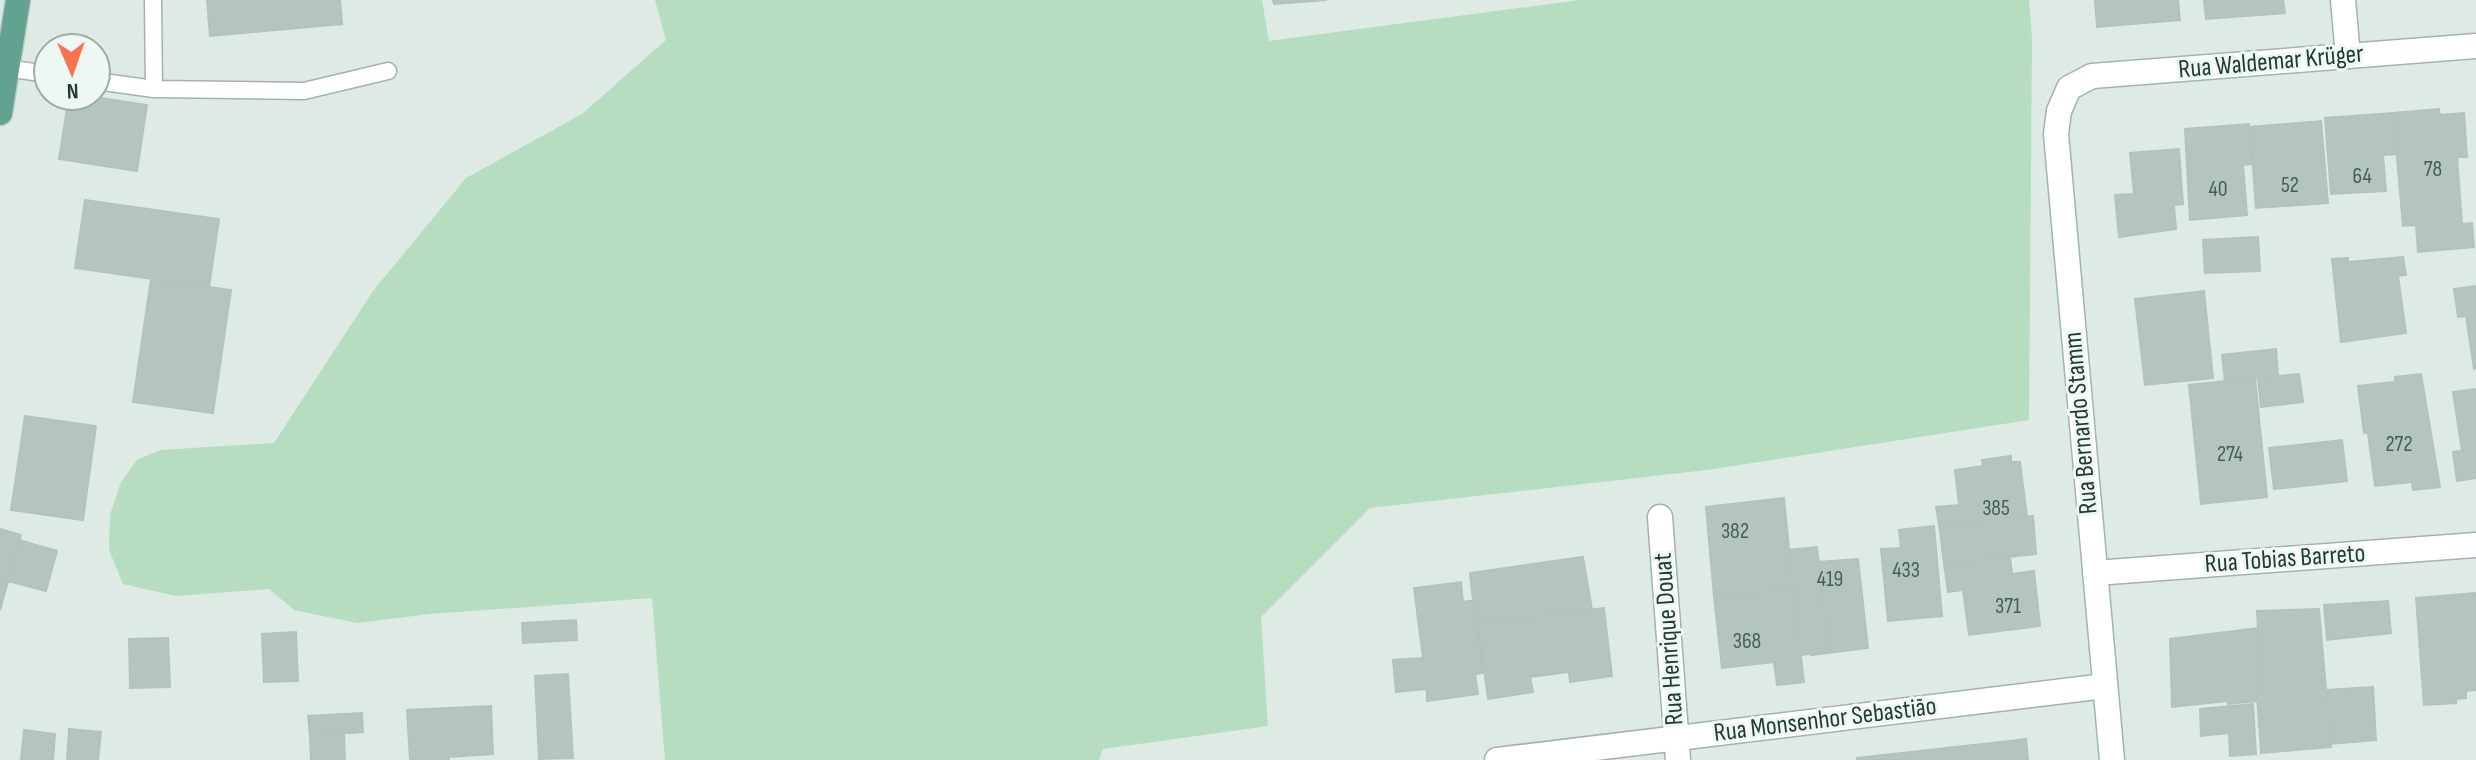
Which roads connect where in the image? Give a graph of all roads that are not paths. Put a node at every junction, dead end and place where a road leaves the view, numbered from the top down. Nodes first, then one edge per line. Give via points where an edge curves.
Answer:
1 (18, 0) edge
2 (153, 0) edge
3 (2343, 0) edge
4 (2476, 46) edge
5 (2348, 56) junction
6 (6, 68) junction
7 (388, 71) dead end
8 (32, 72) edge
9 (112, 83) edge
10 (2069, 88) joint
11 (154, 89) junction
12 (0, 113) edge
13 (1660, 517) dead end
14 (2476, 545) edge
15 (2095, 573) junction
16 (2105, 686) junction
17 (1677, 749) edge
18 (1497, 760) edge
19 (2112, 760) edge

1 - 6 main road
2 - 11 lane
3 - 5 street
4 - 5 street, Rua Waldemar Krüger
5 - 10 street, Rua Waldemar Krüger via 2092,76
6 - 8 lane
6 - 12 main road
7 - 11 lane via 304,91
9 - 11 lane
10 - 15 street, Rua Bernardo Stamm via 2056,134
13 - 17 street, Rua Henrique Douat
14 - 15 street, Rua Tobias Barreto
15 - 16 street, Rua Bernardo Stamm
16 - 17 street, Rua Monsenhor Sebastião
16 - 19 street, Rua Bernardo Stamm
17 - 18 street, Rua Monsenhor Sebastião

